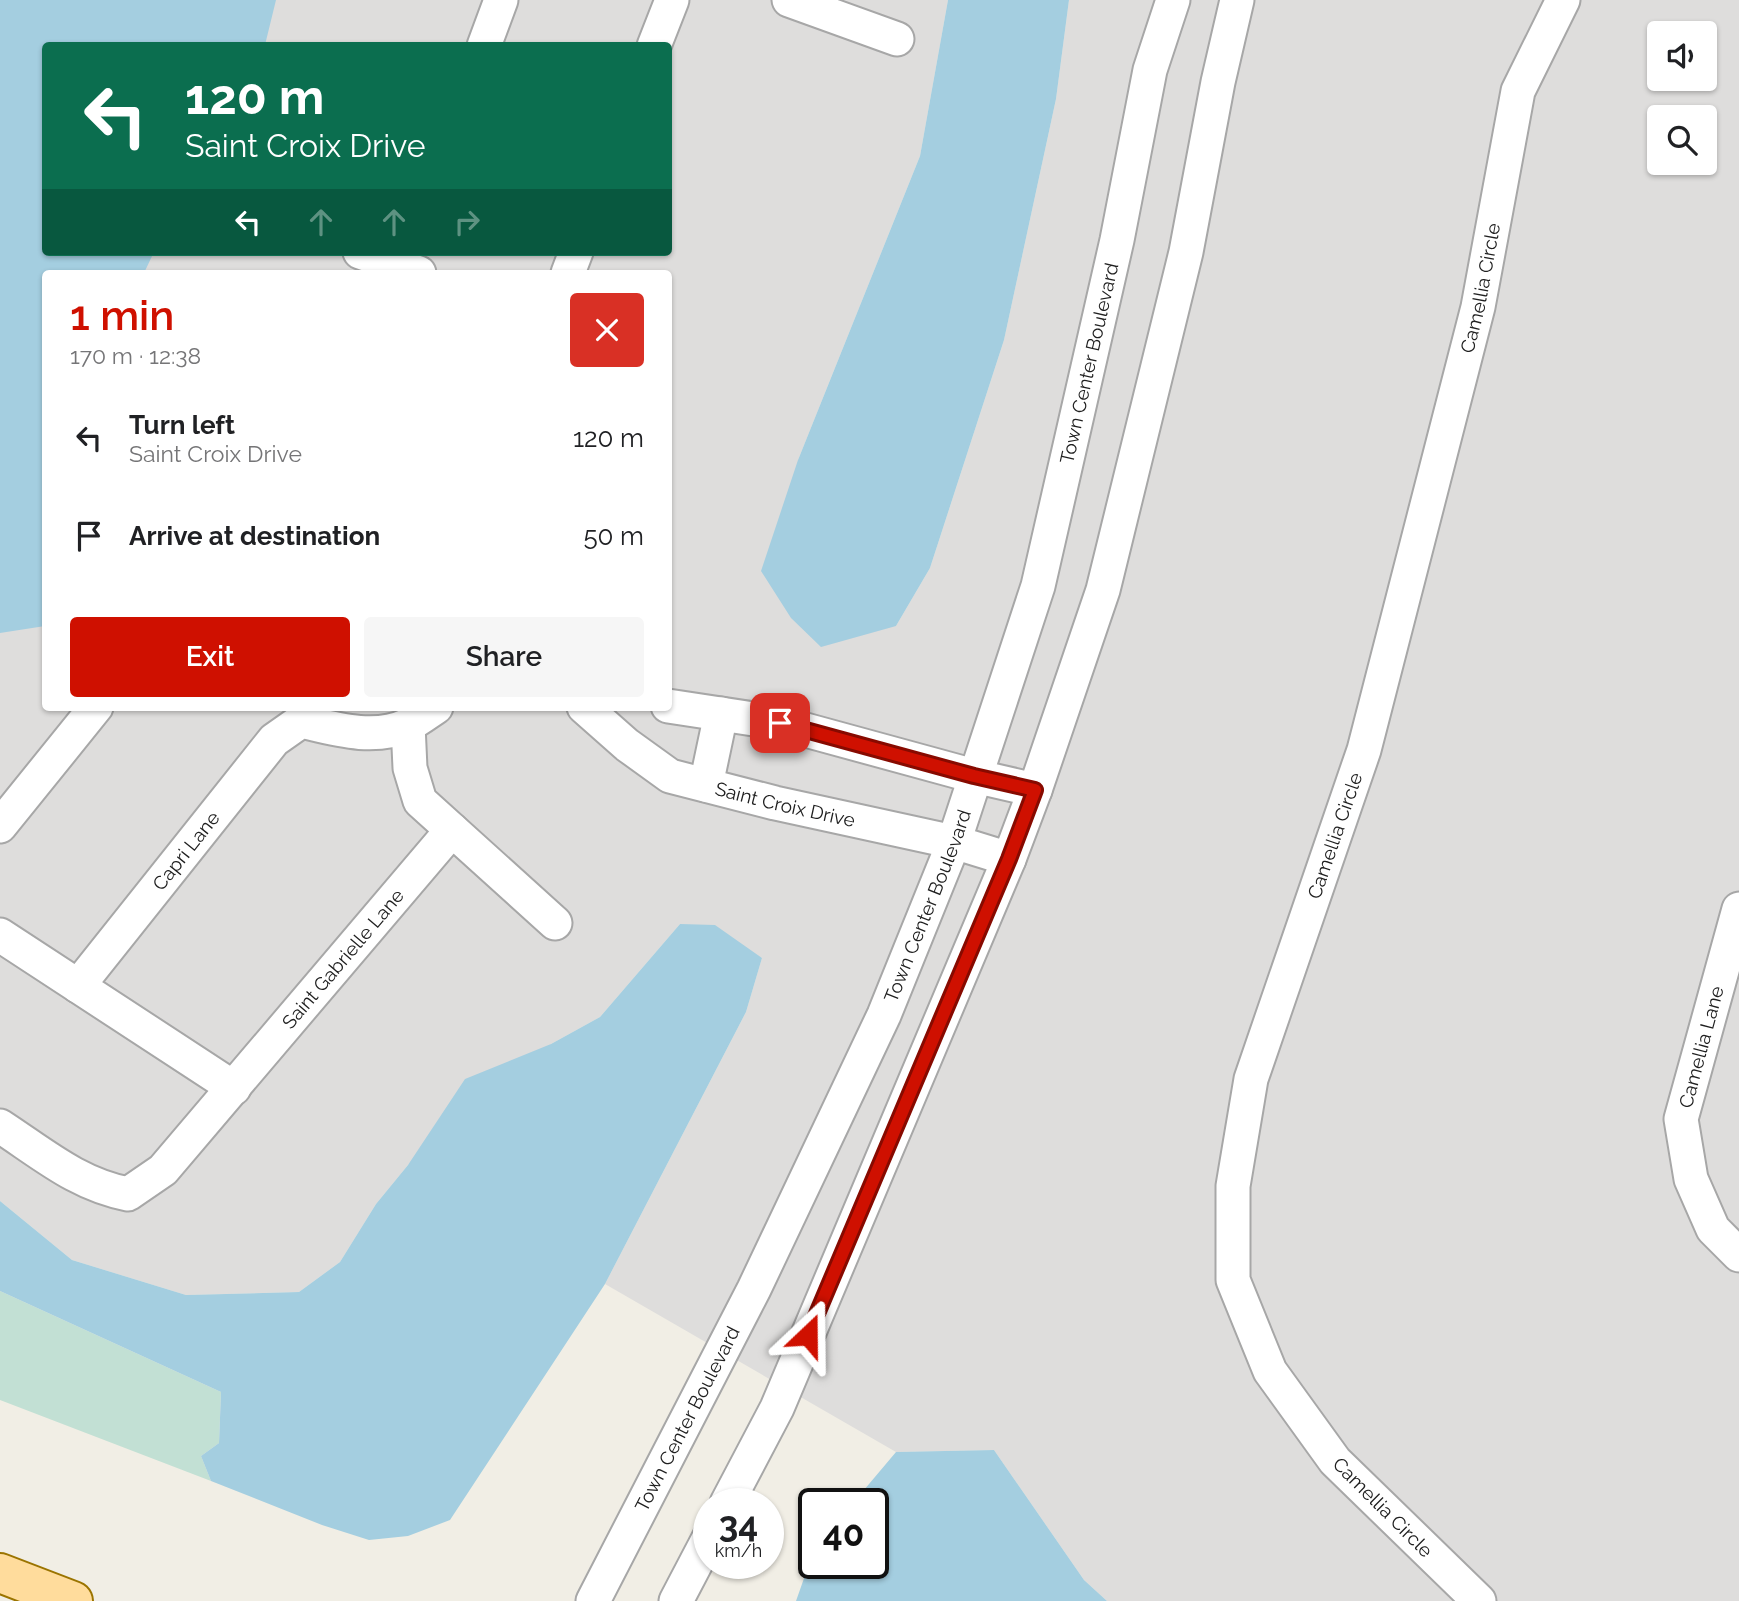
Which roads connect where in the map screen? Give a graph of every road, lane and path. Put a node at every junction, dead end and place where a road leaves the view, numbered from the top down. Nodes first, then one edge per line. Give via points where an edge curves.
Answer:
1 (501, 0) edge
2 (671, 0) edge
3 (789, 0) edge
4 (1156, 0) edge
5 (1173, 0) edge
6 (1237, 0) edge
7 (1563, 0) edge
8 (897, 39) dead end
9 (485, 42) edge
10 (655, 42) edge
11 (1150, 70) junction
12 (376, 256) edge
13 (407, 264) edge
14 (672, 707) edge
15 (93, 711) edge
16 (430, 711) edge
17 (589, 711) edge
18 (292, 714) edge
19 (721, 714) junction
20 (408, 725) junction
21 (974, 776) junction
22 (706, 785) junction
23 (1035, 790) junction
24 (0, 825) edge
25 (452, 830) junction
26 (954, 842) junction
27 (1009, 859) junction
28 (1739, 909) edge
29 (555, 923) dead end
30 (0, 935) edge
31 (78, 986) junction
32 (233, 1088) junction
33 (0, 1126) edge
34 (1739, 1255) edge
35 (735, 1488) edge
36 (693, 1569) edge
37 (0, 1573) edge
38 (73, 1601) edge
39 (593, 1601) edge
40 (676, 1601) edge
41 (1479, 1601) edge

1 - 9 street
2 - 10 street
3 - 8 street
4 - 11 street
5 - 11 street, Town Center Boulevard
6 - 23 street via 1186,252 1103,590
7 - 41 street, Camellia Circle via 1518,91 1478,307 1364,750 1251,1079 1233,1186 1233,1280 1270,1371 1335,1461
11 - 21 street, Town Center Boulevard via 1117,240 1038,586
12 - 13 street
14 - 19 street
15 - 24 street
16 - 20 street, Capri Lane
17 - 22 street, Saint Croix Drive via 670,776
18 - 20 street, Capri Lane via 344,732 387,732
18 - 31 street, Capri Lane
19 - 21 street via 780,723
19 - 22 street
20 - 25 street via 410,768 420,801
21 - 23 street
21 - 26 street, Town Center Boulevard
22 - 26 street, Saint Croix Drive
23 - 27 street
25 - 29 street
25 - 32 street, Saint Gabrielle Lane
26 - 27 street, Saint Croix Drive
26 - 39 street, Town Center Boulevard via 884,1015 754,1289
27 - 35 street via 777,1408
28 - 34 street, Camellia Lane via 1681,1119 1691,1179 1713,1230
30 - 31 street
31 - 32 street
32 - 33 street, Saint Gabrielle Lane via 163,1170 128,1194 103,1189 72,1174
36 - 40 street
37 - 38 main road

